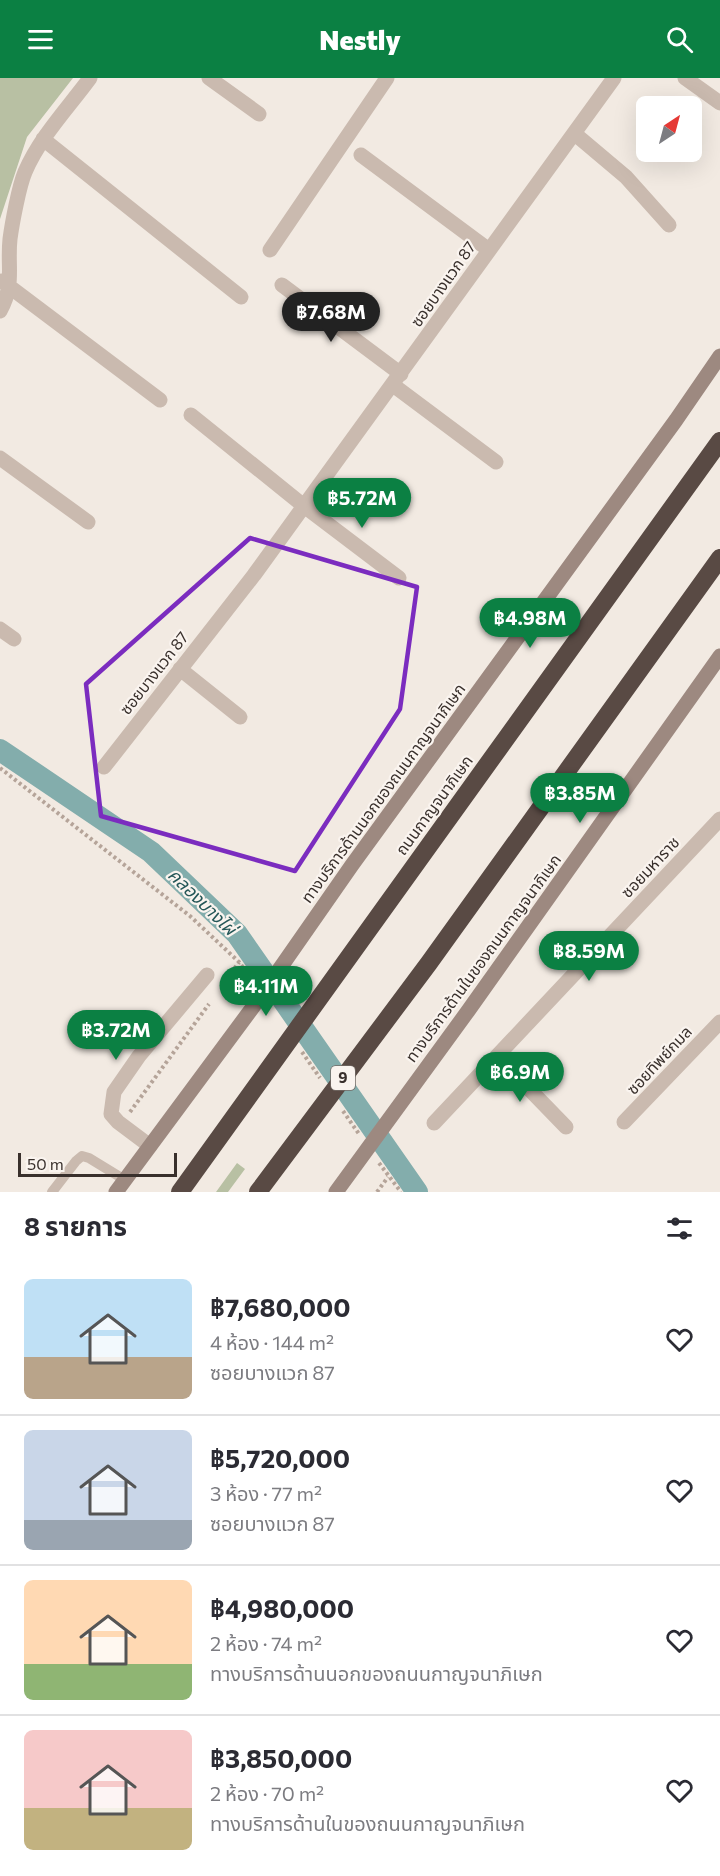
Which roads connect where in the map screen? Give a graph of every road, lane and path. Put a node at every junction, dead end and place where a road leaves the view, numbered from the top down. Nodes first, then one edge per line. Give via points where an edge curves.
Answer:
1 (90, 78) edge
2 (209, 78) edge
3 (387, 78) edge
4 (614, 78) edge
5 (685, 78) edge
6 (720, 103) edge
7 (259, 114) dead end
8 (575, 134) junction
9 (43, 139) junction
10 (361, 155) dead end
11 (669, 225) dead end
12 (270, 250) dead end
13 (489, 250) junction
14 (4, 283) edge
15 (282, 285) dead end
16 (241, 297) dead end
17 (0, 311) edge
18 (720, 356) edge
19 (397, 380) junction
20 (160, 400) dead end
21 (191, 415) dead end
22 (720, 441) edge
23 (0, 458) edge
24 (496, 462) dead end
25 (304, 506) junction
26 (88, 522) dead end
27 (720, 558) edge
28 (399, 578) dead end
29 (0, 629) edge
30 (14, 639) dead end
31 (720, 656) edge
32 (180, 669) junction
33 (240, 717) dead end
34 (104, 767) dead end
35 (720, 819) edge
36 (239, 962) dead end
37 (207, 975) dead end
38 (219, 991) dead end
39 (212, 1000) dead end
40 (720, 1022) edge
41 (497, 1056) junction
42 (128, 1114) dead end
43 (624, 1122) dead end
44 (434, 1123) dead end
45 (566, 1127) dead end
46 (150, 1146) junction
47 (388, 1177) dead end
48 (120, 1186) edge
49 (52, 1192) edge
50 (180, 1192) edge
51 (258, 1192) edge
52 (336, 1192) edge
53 (377, 1192) edge

1 - 9 street
2 - 7 street
3 - 12 street
4 - 8 street, ซอยบางแวก 87
5 - 6 street
8 - 11 street via 626,177
8 - 13 street, ซอยบางแวก 87
9 - 14 street via 25,173 10,240 11,277
9 - 16 street
10 - 13 street
13 - 19 street, ซอยบางแวก 87
14 - 17 street via 5,302
14 - 20 street
15 - 19 street
18 - 46 main road, ทางบริการด้านนอกของถนนกาญจนาภิเษก
19 - 24 street
19 - 25 street, ซอยบางแวก 87
21 - 25 street
22 - 50 highway, ถนนกาญจนาภิเษก
23 - 26 street
25 - 28 street
25 - 32 street, ซอยบางแวก 87
27 - 51 highway, 9 via 429,963
29 - 30 street
31 - 52 main road, ทางบริการด้านในของถนนกาญจนาภิเษก
32 - 33 street
32 - 34 street, ซอยบางแวก 87
35 - 41 street, ซอยมหาราช
36 - 38 path
37 - 46 street via 114,1092 111,1114
39 - 42 path
40 - 43 street, ซอยทิพย์กมล
41 - 44 street, ซอยมหาราช
41 - 45 street
46 - 48 main road, ทางบริการด้านนอกของถนนกาญจนาภิเษก
47 - 53 path
48 - 49 lane via 82,1156

